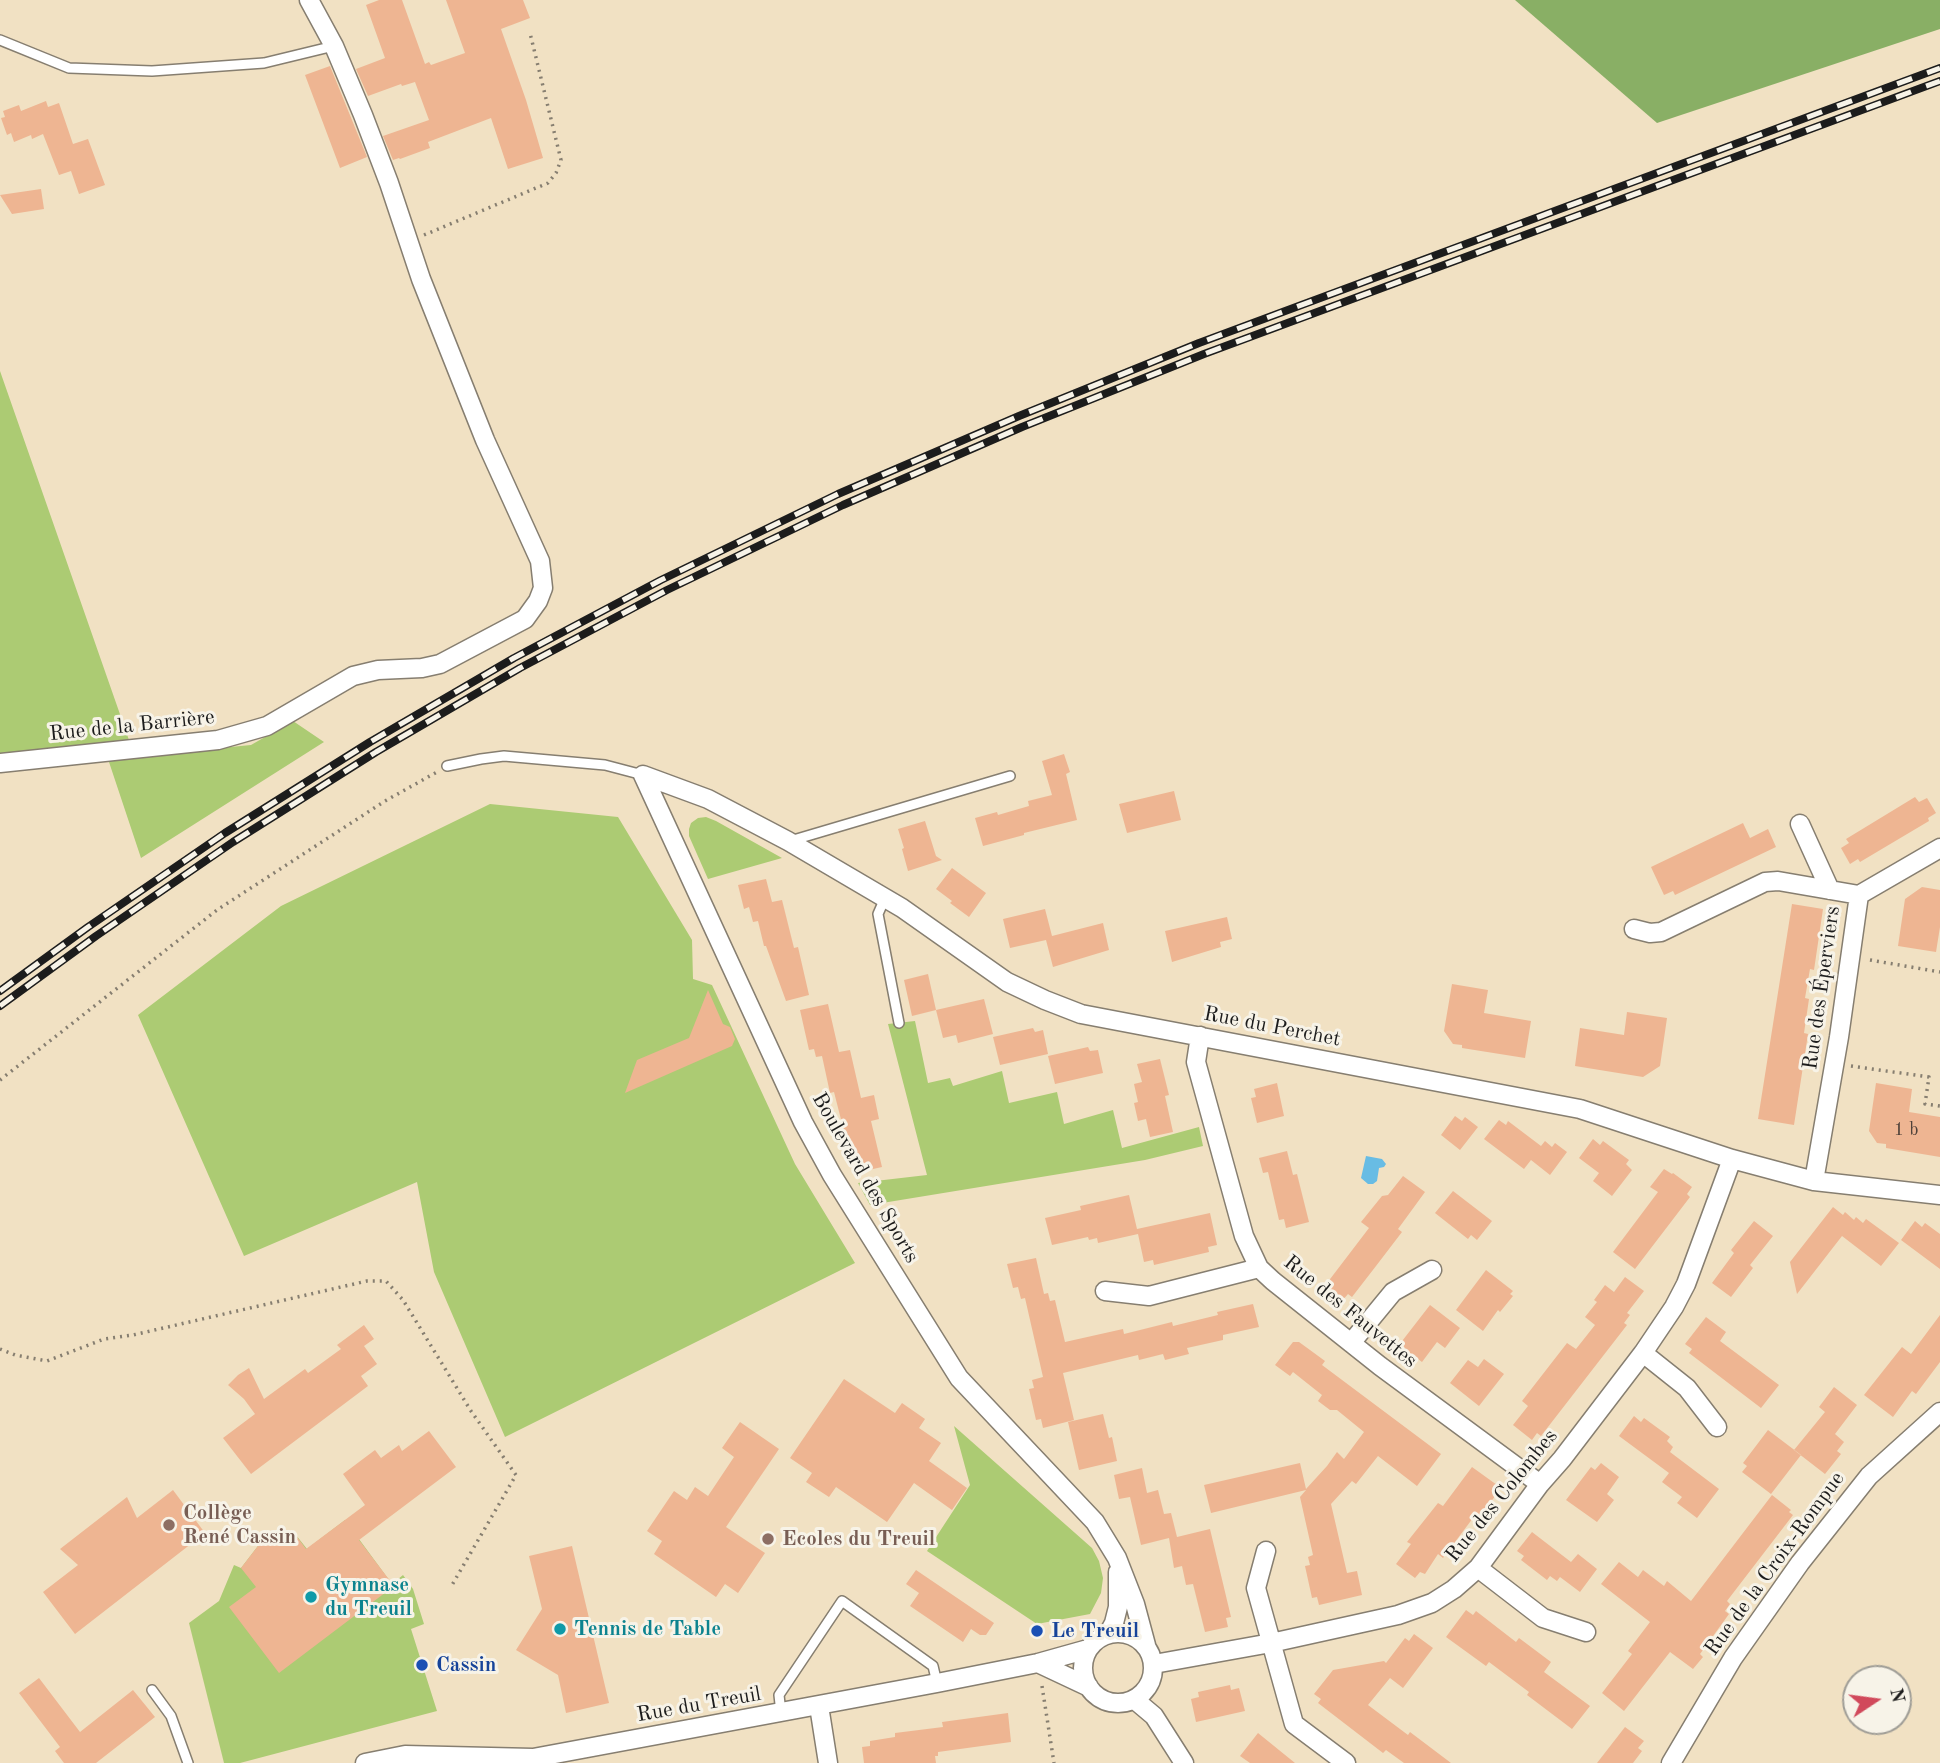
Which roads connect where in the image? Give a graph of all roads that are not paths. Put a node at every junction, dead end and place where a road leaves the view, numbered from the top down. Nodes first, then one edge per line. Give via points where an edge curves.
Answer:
1 (309, 0) edge
2 (0, 40) edge
3 (334, 47) junction
4 (0, 763) edge
5 (447, 766) road end
6 (643, 775) junction
7 (1010, 776) dead end
8 (1800, 824) dead end
9 (788, 841) junction
10 (1940, 848) edge
11 (1830, 890) junction
12 (1859, 895) junction
13 (885, 898) junction
14 (1634, 929) dead end
15 (899, 1023) dead end
16 (1200, 1036) junction
17 (1732, 1159) junction
18 (1814, 1181) junction
19 (1940, 1195) edge
20 (1259, 1268) junction
21 (1432, 1270) dead end
22 (1105, 1291) dead end
23 (1351, 1343) junction
24 (1643, 1353) junction
25 (1940, 1412) edge
26 (1717, 1427) dead end
27 (1540, 1484) junction
28 (1266, 1551) dead end
29 (1117, 1559) junction
30 (1478, 1568) junction
31 (1586, 1632) dead end
32 (1108, 1634) junction
33 (1271, 1643) junction
34 (1146, 1645) junction
35 (1088, 1649) junction
36 (1038, 1663) junction
37 (1154, 1664) junction
38 (937, 1683) junction
39 (1089, 1688) junction
40 (152, 1690) dead end
41 (1135, 1700) junction
42 (819, 1706) junction
43 (781, 1713) junction
44 (404, 1759) edge
45 (188, 1763) edge
46 (365, 1763) edge
47 (828, 1763) edge
48 (1184, 1763) edge
49 (1346, 1763) edge
50 (1671, 1763) edge

1 - 3 street, Rue de la Barrière
2 - 3 lane via 69,68 152,71 264,63
3 - 4 street, Rue de la Barrière via 485,440 540,561 543,588 538,601 525,619 440,664 353,676 267,726 218,740
5 - 6 lane via 504,756 605,765
6 - 9 street, Rue du Perchet via 708,799
6 - 29 street, Boulevard des Sports via 803,1122 832,1175 959,1378 1095,1522
7 - 9 lane
8 - 11 street
9 - 13 street, Rue du Perchet
10 - 12 street, Rue des Éperviers
11 - 12 street
11 - 14 street via 1765,883 1661,932
12 - 18 street, Rue des Éperviers
13 - 15 lane via 878,914
13 - 16 street, Rue du Perchet via 1007,982 1045,1000 1081,1014
16 - 17 street, Rue du Perchet via 1580,1109
16 - 20 street, Rue des Fauvettes via 1196,1062 1244,1236
17 - 18 street, Rue du Perchet
17 - 24 street, Rue des Colombes via 1686,1284
18 - 19 street, Rue du Perchet
20 - 22 street via 1149,1296
20 - 23 street, Rue des Fauvettes
21 - 23 street via 1393,1292
23 - 27 street, Rue des Fauvettes
24 - 26 street via 1688,1388
24 - 27 street, Rue des Colombes
25 - 50 street, Rue de la Croix-Rompue via 1869,1476 1800,1563 1732,1658
27 - 30 street, Rue des Colombes
28 - 33 street via 1256,1588
29 - 32 street, Boulevard des Sports via 1118,1607
29 - 34 street, Boulevard des Sports
30 - 31 street via 1543,1618
30 - 33 street, Rue des Colombes via 1432,1603
32 - 34 street via 1128,1633
32 - 35 street
33 - 37 street, Rue des Colombes
33 - 49 street via 1294,1724
34 - 37 street
35 - 36 street, Rue du Treuil
35 - 39 street via 1083,1672
36 - 38 street, Rue du Treuil
36 - 39 street
37 - 41 street via 1150,1685
38 - 42 street, Rue du Treuil
38 - 43 lane via 933,1666 842,1601 779,1695
39 - 41 street via 1114,1703
40 - 45 lane via 172,1716
41 - 48 street via 1154,1716
42 - 43 street, Rue du Treuil
42 - 47 street
43 - 44 street, Rue du Treuil via 533,1758
44 - 46 street, Rue du Treuil

